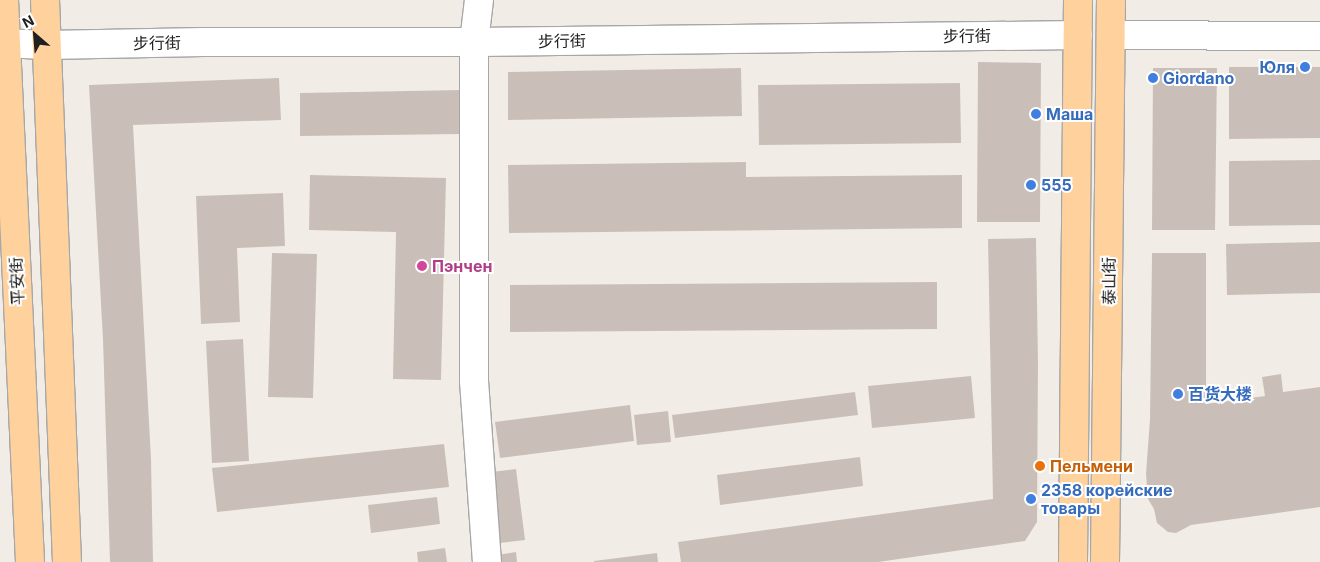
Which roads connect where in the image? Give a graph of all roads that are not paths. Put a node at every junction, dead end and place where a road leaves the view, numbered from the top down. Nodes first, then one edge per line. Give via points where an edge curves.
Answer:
1 (4, 0) edge
2 (45, 0) edge
3 (479, 0) edge
4 (1078, 0) edge
5 (1111, 0) edge
6 (1078, 35) junction
7 (1111, 35) junction
8 (1320, 36) edge
9 (474, 42) junction
10 (2, 43) edge
11 (47, 45) junction
12 (30, 562) edge
13 (67, 562) edge
14 (486, 562) edge
15 (1073, 562) edge
16 (1106, 562) edge

1 - 10 main road, 平安街
2 - 11 main road
3 - 9 street
4 - 6 main road, 泰山街
5 - 7 main road, 泰山街
6 - 9 street, 步行街
6 - 15 main road, 泰山街
7 - 8 street
7 - 16 main road, 泰山街
9 - 11 street, 步行街
9 - 14 street via 474,381
10 - 11 street, 步行街
10 - 12 main road, 平安街
11 - 13 main road

